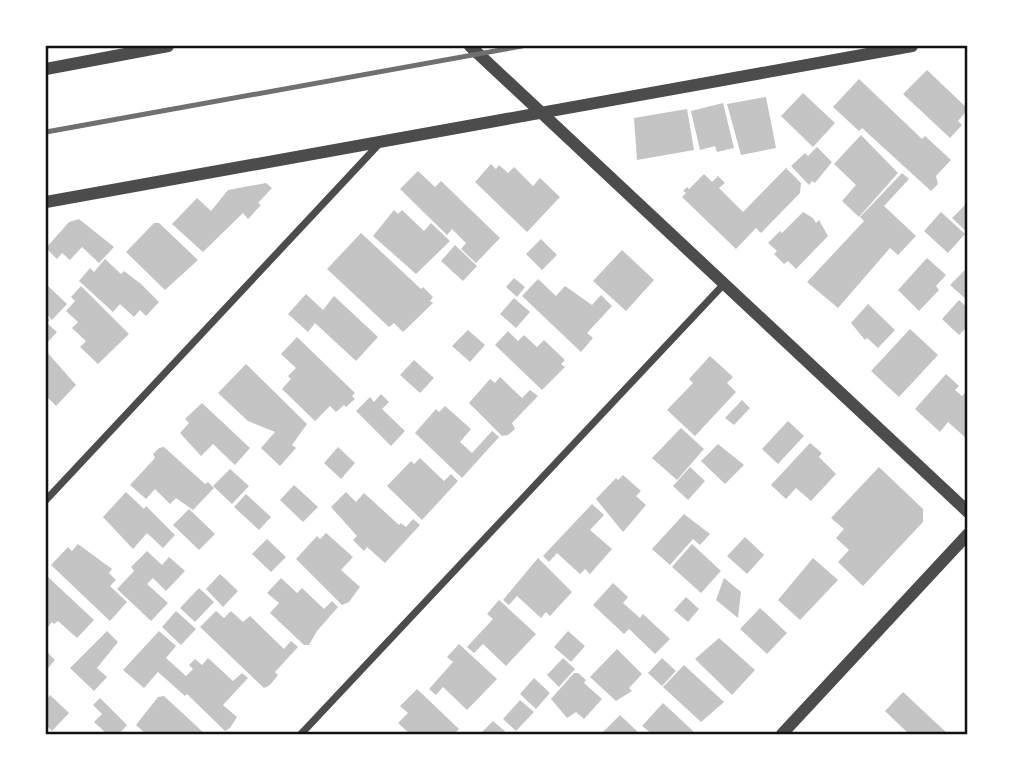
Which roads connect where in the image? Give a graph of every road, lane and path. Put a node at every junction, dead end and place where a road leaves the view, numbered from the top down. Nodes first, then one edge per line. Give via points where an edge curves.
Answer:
1 (116, 46) edge
2 (168, 46) edge
3 (470, 46) edge
4 (912, 46) edge
5 (104, 58) junction
6 (46, 69) edge
7 (541, 111) junction
8 (382, 141) junction
9 (46, 202) edge
10 (724, 284) junction
11 (46, 500) edge
12 (968, 512) edge
13 (968, 534) edge
14 (301, 734) edge
15 (782, 734) edge

1 - 5 street
2 - 5 street
3 - 7 street
4 - 7 street
5 - 6 street
7 - 8 street
7 - 10 street
8 - 9 street
8 - 11 street
10 - 12 street
10 - 14 street
13 - 15 street

